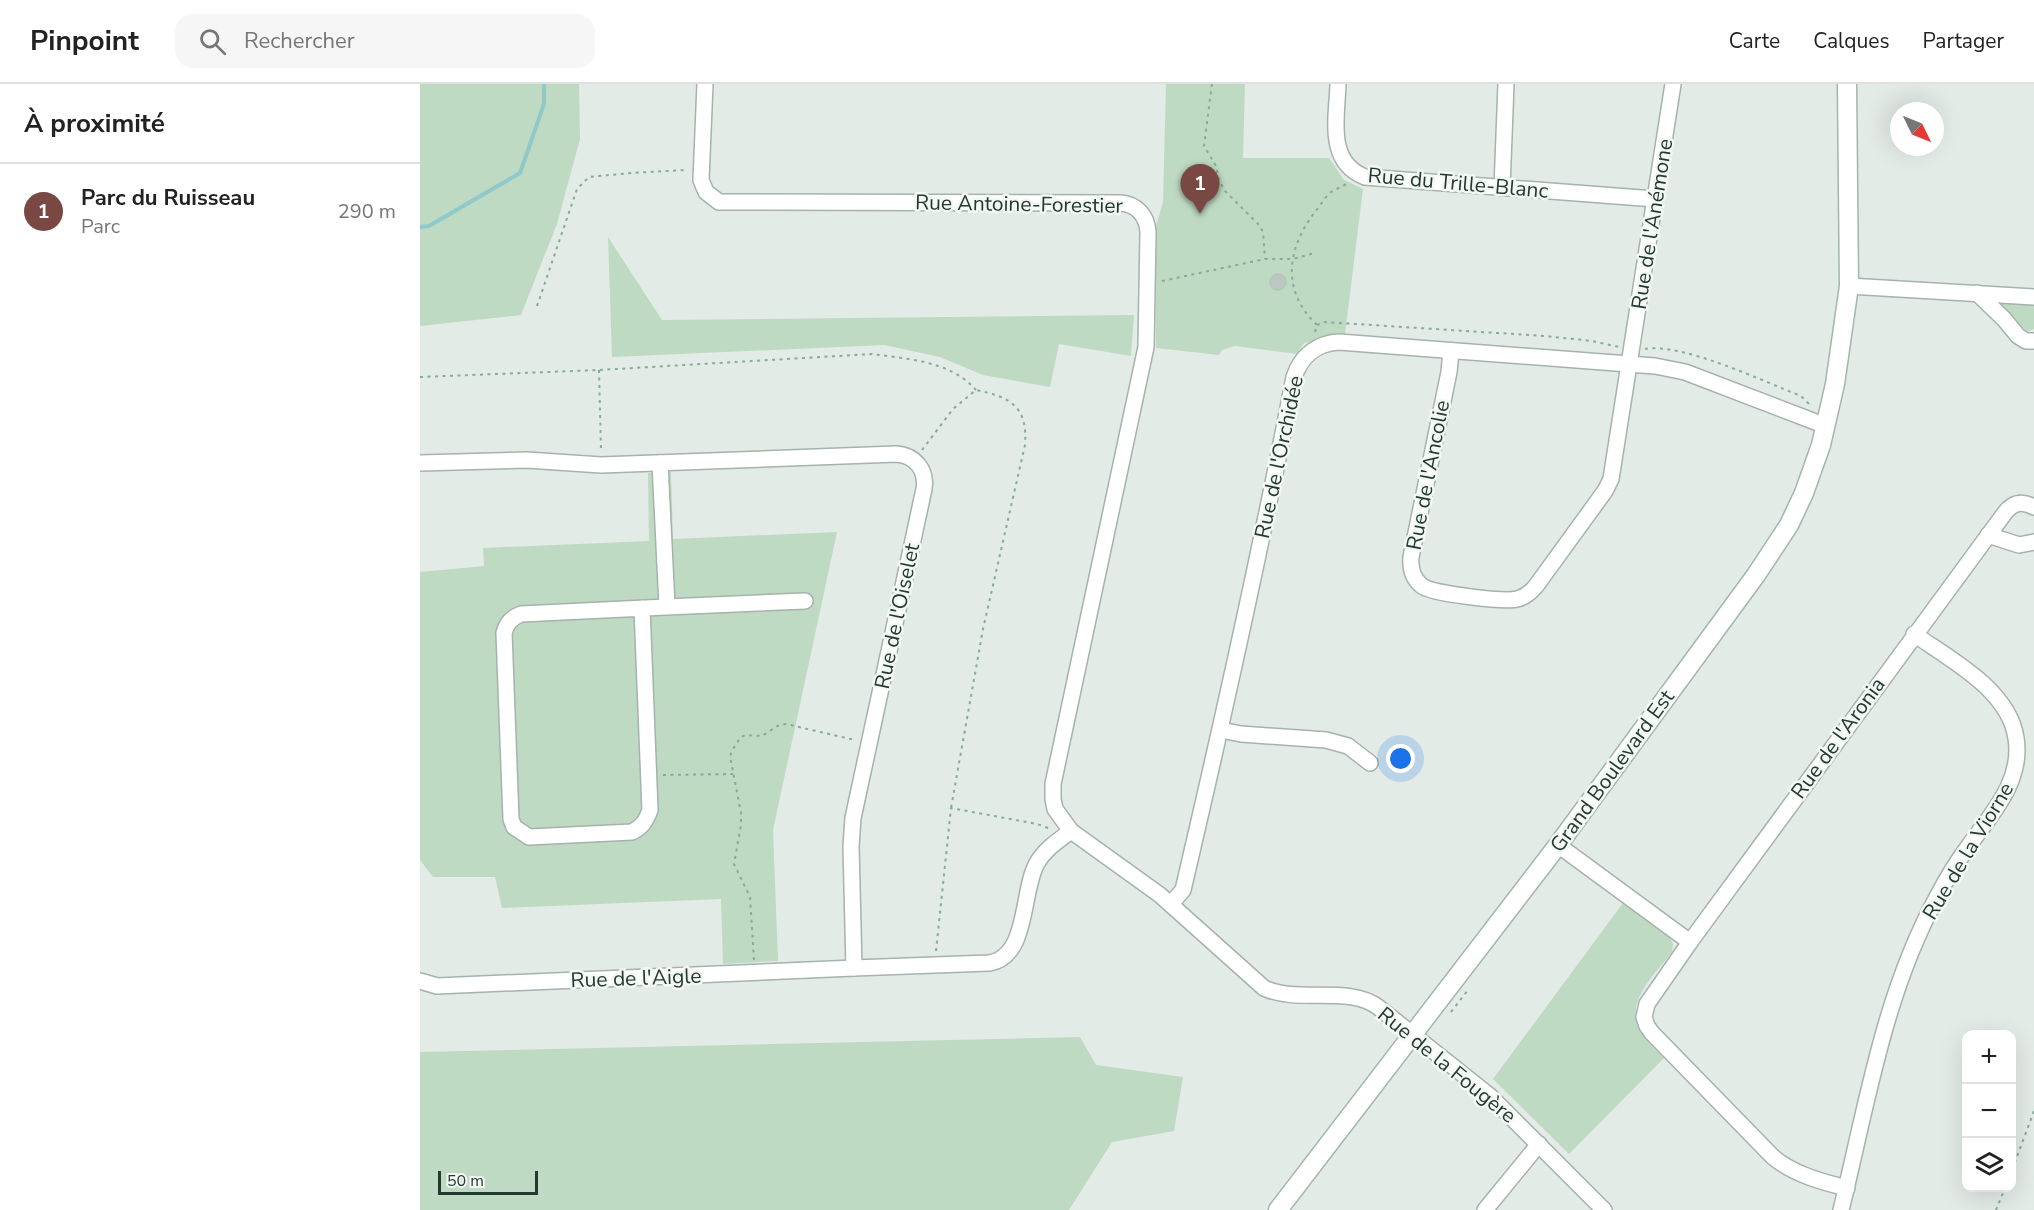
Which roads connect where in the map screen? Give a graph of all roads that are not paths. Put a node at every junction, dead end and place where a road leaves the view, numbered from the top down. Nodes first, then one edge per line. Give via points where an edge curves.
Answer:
1 (705, 84) edge
2 (1338, 84) edge
3 (1506, 84) edge
4 (1673, 84) edge
5 (1847, 84) edge
6 (1502, 188) junction
7 (1655, 199) junction
8 (1849, 286) junction
9 (1977, 293) junction
10 (2034, 297) edge
11 (2034, 341) edge
12 (1450, 351) junction
13 (1629, 363) junction
14 (1826, 426) junction
15 (420, 463) edge
16 (660, 463) junction
17 (2034, 507) edge
18 (1988, 535) junction
19 (2034, 542) edge
20 (805, 600) dead end
21 (667, 606) junction
22 (642, 608) junction
23 (1914, 634) junction
24 (1221, 730) junction
25 (1370, 763) dead end
26 (1052, 790) joint
27 (1071, 831) junction
28 (1558, 845) junction
29 (1171, 904) junction
30 (1690, 942) junction
31 (854, 968) junction
32 (420, 981) edge
33 (1412, 1035) junction
34 (1539, 1143) junction
35 (1847, 1188) junction
36 (1278, 1210) edge
37 (1485, 1210) edge
38 (1604, 1210) edge
39 (1841, 1210) edge

1 - 26 street, Rue Antoine-Forestier via 701,180 706,192 723,203 1124,203 1137,208 1146,222 1146,347
2 - 6 street, Rue du Trille-Blanc via 1337,146 1343,160 1355,172 1370,178
3 - 6 street
4 - 7 street, Rue de l'Anémone
5 - 8 street, Grand Boulevard Est
6 - 7 street, Rue du Trille-Blanc
7 - 13 street, Rue de l'Anémone
8 - 9 street
8 - 14 street, Grand Boulevard Est
9 - 10 street
9 - 11 street via 2018,336
12 - 13 street, Rue de l'Orchidée
12 - 13 street, Rue de l'Ancolie via 1412,572 1420,585 1432,592 1507,600 1532,591 1610,483
12 - 24 street, Rue de l'Orchidée via 1334,342 1317,347 1301,362 1294,379
13 - 14 street, Rue de l'Orchidée via 1685,372
14 - 28 street, Grand Boulevard Est via 1798,509 1778,543
15 - 16 street
16 - 21 street
16 - 31 street, Rue de l'Oiselet via 896,454 913,459 922,470 924,489 852,828
17 - 18 street, Rue de l'Aronia via 2023,502 2011,505
18 - 19 street via 2019,545
18 - 23 street, Rue de l'Aronia
20 - 21 street
21 - 22 street
22 - 22 street via 521,614 507,624 504,633 511,819 514,827 529,837 632,832 646,820 650,810
23 - 30 street, Rue de l'Aronia
23 - 35 street, Rue de la Viorne via 2001,701 2014,731 2016,763 2006,794 1937,897 1904,969 1885,1028
24 - 25 street via 1326,740 1348,746
24 - 29 street, Rue de l'Orchidée via 1183,890
26 - 27 street, Rue de la Fougère via 1055,808
27 - 29 street, Rue de la Fougère
27 - 31 street via 1046,851 1036,865 1016,941 1002,959
28 - 30 street
28 - 33 street, Grand Boulevard Est
29 - 33 street, Rue de la Fougère via 1264,988 1282,994 1364,1000
30 - 35 street, Rue de l'Aronia via 1647,1004 1644,1017 1649,1030 1778,1161 1828,1184
31 - 32 street, Rue de l'Aigle via 437,986
33 - 34 street, Rue de la Fougère via 1480,1087
33 - 36 street, Grand Boulevard Est
34 - 37 street
34 - 38 street, Rue de la Fougère
35 - 39 street, Rue de la Viorne

